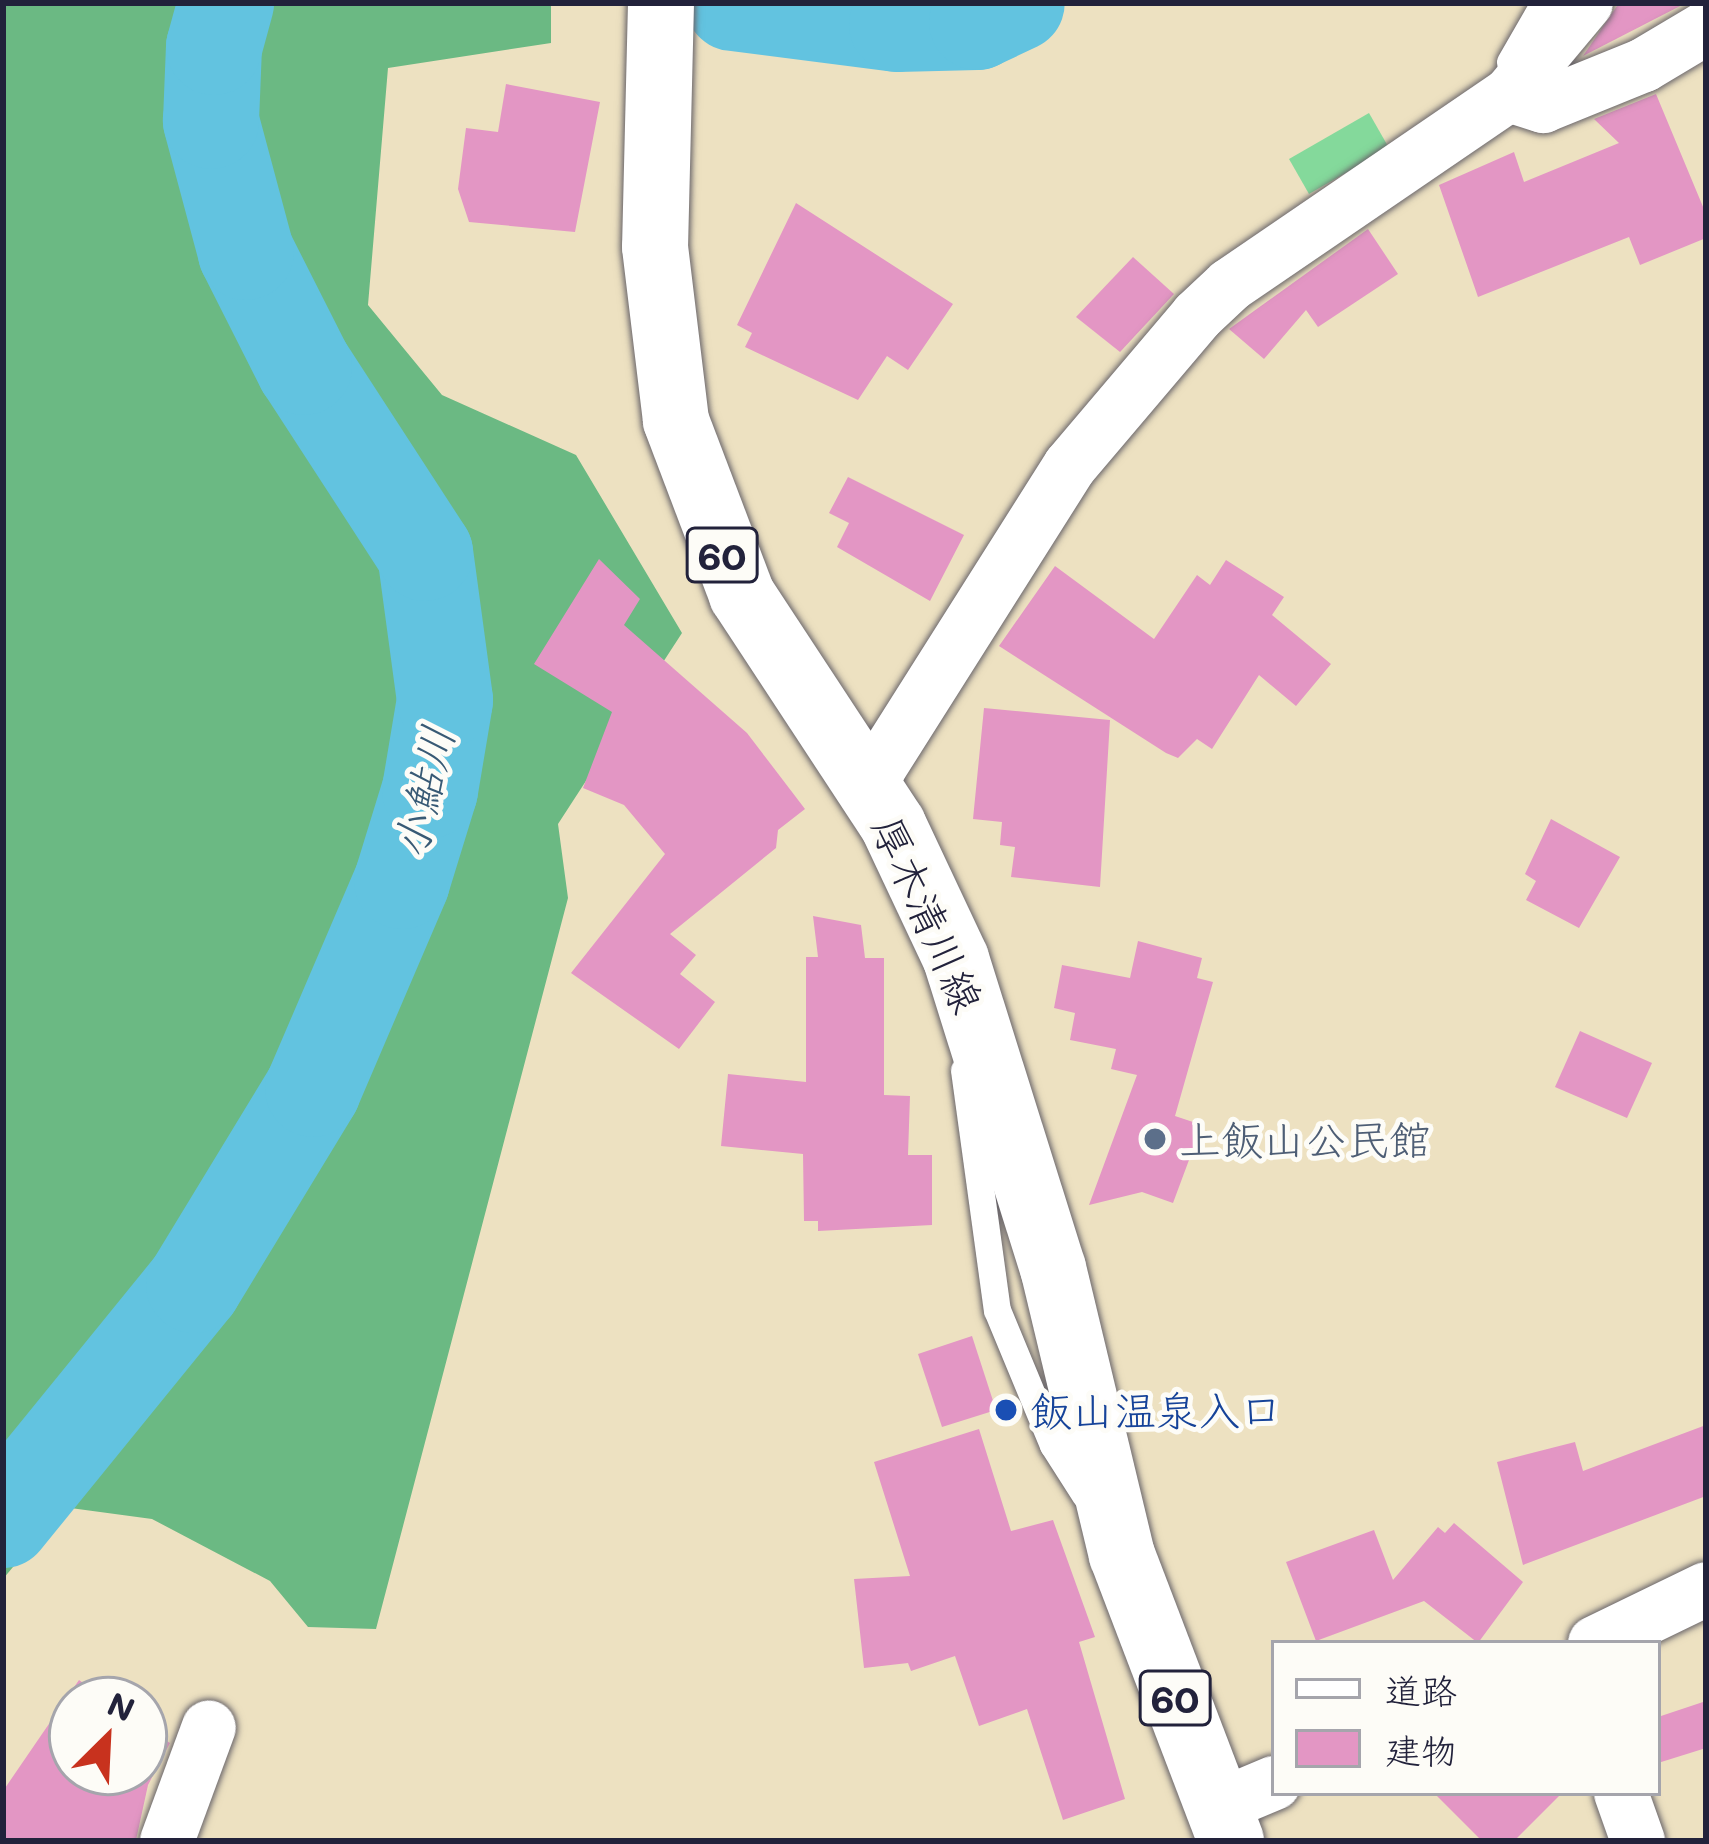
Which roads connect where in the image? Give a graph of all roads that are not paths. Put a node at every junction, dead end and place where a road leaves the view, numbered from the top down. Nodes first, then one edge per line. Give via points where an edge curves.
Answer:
1 (661, 3) edge
2 (1544, 3) edge
3 (1586, 3) edge
4 (1706, 28) edge
5 (1509, 95) junction
6 (862, 782) junction
7 (1706, 1589) edge
8 (1601, 1640) edge
9 (209, 1727) dead end
10 (1622, 1796) edge
11 (1240, 1810) edge
12 (167, 1841) edge
13 (1638, 1841) edge

1 - 6 main road, 厚木清川線 / 60 via 653,96 657,303 676,421 735,580
2 - 5 lane via 1502,75
3 - 5 street
4 - 5 street via 1644,65 1543,106
5 - 6 street via 1230,285 1197,316 1070,466
6 - 11 main road, 厚木清川線 / 60 via 893,825 956,959 1053,1268 1122,1555
7 - 8 street
9 - 12 street
10 - 13 street

